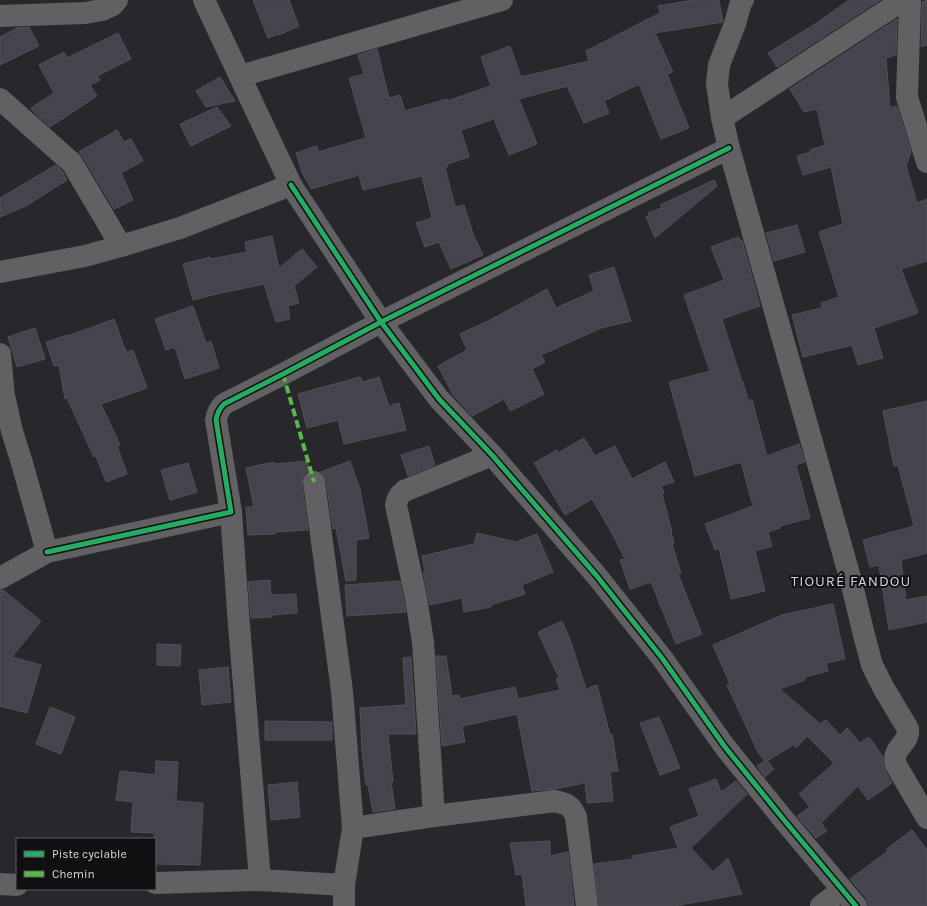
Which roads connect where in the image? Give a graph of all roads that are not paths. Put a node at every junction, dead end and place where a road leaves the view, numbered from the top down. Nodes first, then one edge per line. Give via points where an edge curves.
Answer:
1 (117, 0) edge
2 (204, 0) edge
3 (502, 0) edge
4 (743, 0) edge
5 (903, 0) edge
6 (910, 0) edge
7 (0, 16) edge
8 (240, 76) junction
9 (0, 99) edge
10 (722, 118) junction
11 (729, 148) junction
12 (927, 162) edge
13 (291, 185) junction
14 (120, 246) junction
15 (0, 272) edge
16 (381, 322) junction
17 (0, 354) edge
18 (492, 455) junction
19 (314, 482) dead end
20 (231, 512) junction
21 (47, 552) junction
22 (0, 578) edge
23 (434, 816) junction
24 (927, 818) edge
25 (353, 828) junction
26 (260, 880) junction
27 (156, 883) edge
28 (0, 884) edge
29 (16, 885) edge
30 (842, 890) junction
31 (344, 896) edge
32 (587, 906) edge
33 (821, 906) edge
34 (856, 906) edge

1 - 7 street via 102,10 85,13
2 - 8 street
3 - 8 street
4 - 10 street via 719,65 717,84
5 - 10 street
6 - 12 street via 907,97
8 - 13 street
9 - 14 street via 72,163
10 - 11 street
11 - 16 street
11 - 24 street via 872,665 908,729 909,734 894,758 896,765
13 - 14 street via 180,228
13 - 16 street
14 - 15 street via 85,256
16 - 18 street via 439,399
16 - 20 street via 224,404 219,409 216,420
17 - 21 street via 4,396 12,431
18 - 23 street via 404,491 396,504 416,598 422,642
18 - 30 street via 596,575 662,658 725,747
19 - 25 street via 342,691
20 - 21 street
20 - 26 street
21 - 22 street
23 - 25 street
23 - 32 street via 555,801 566,804 573,809 576,817
25 - 31 street
26 - 27 street
26 - 31 street
28 - 29 street
30 - 33 street
30 - 34 street

